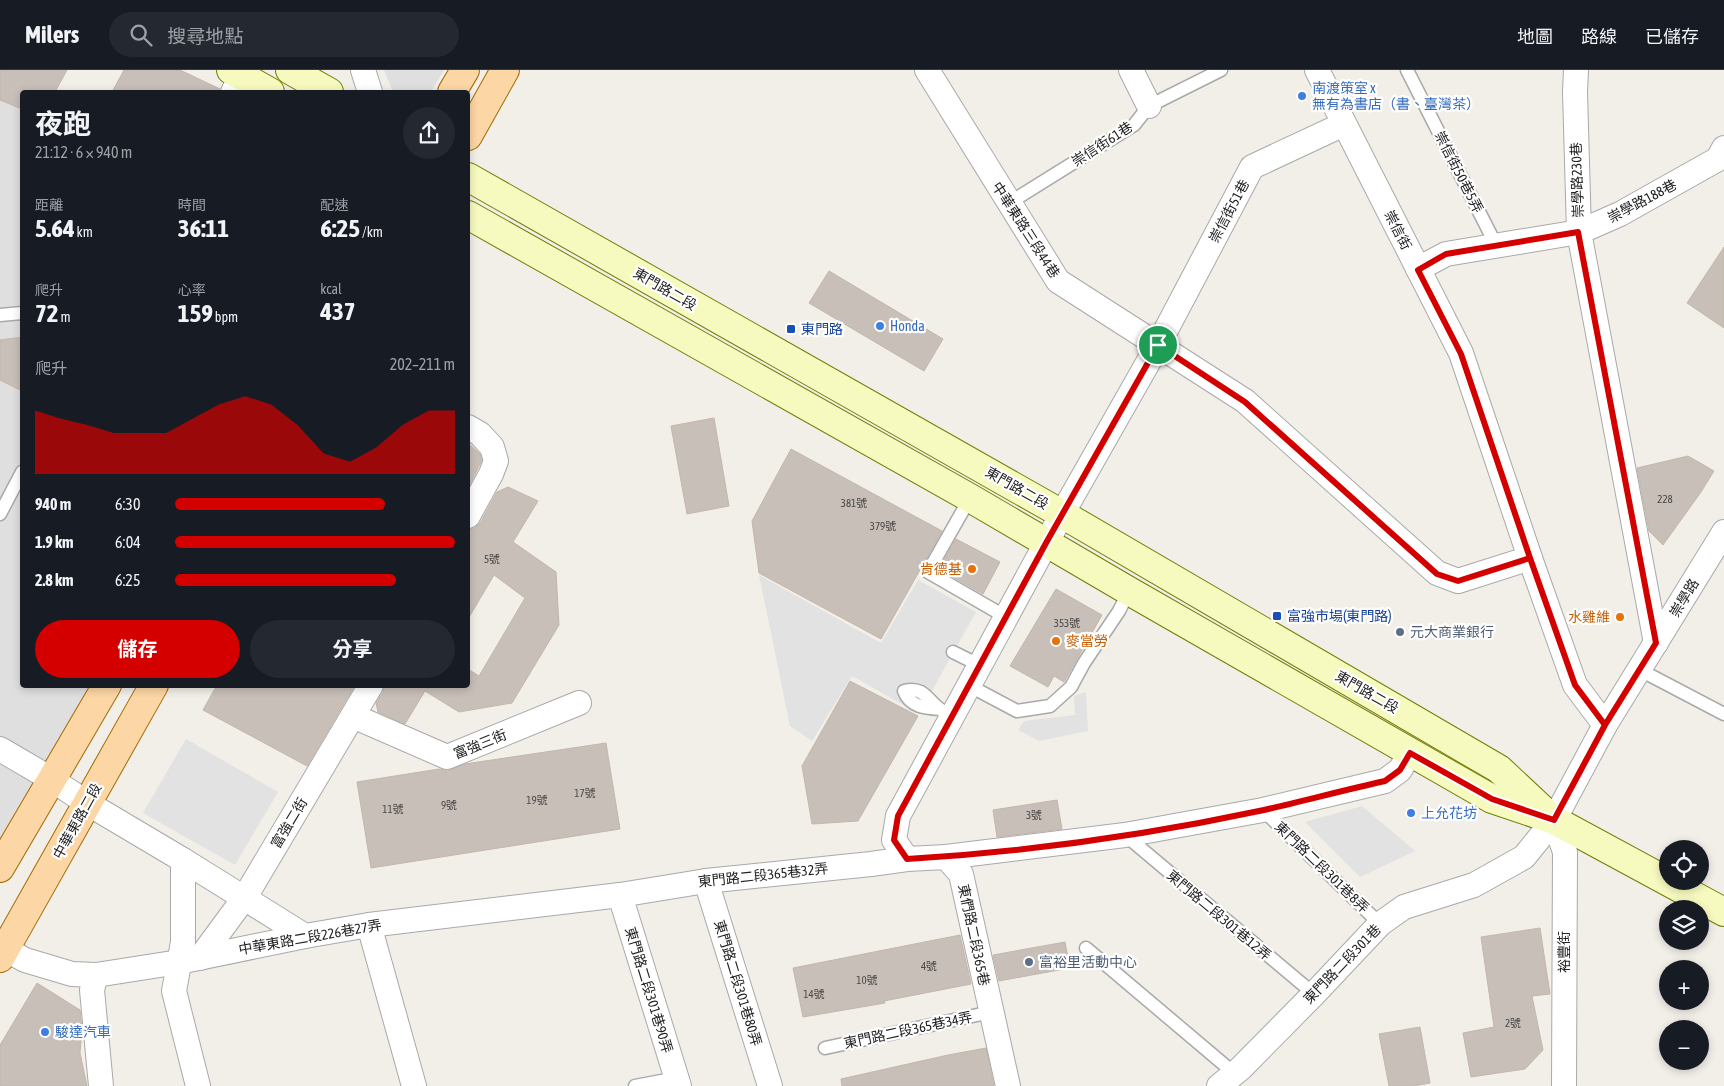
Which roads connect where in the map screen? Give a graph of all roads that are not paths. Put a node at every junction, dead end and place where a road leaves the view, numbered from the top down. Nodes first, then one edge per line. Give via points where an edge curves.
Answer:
1 (290, 70) edge
2 (363, 70) edge
3 (465, 70) edge
4 (505, 70) edge
5 (927, 70) edge
6 (1131, 70) edge
7 (1221, 70) edge
8 (1317, 70) edge
9 (1407, 70) edge
10 (1576, 70) edge
11 (235, 79) edge
12 (265, 90) edge
13 (325, 90) edge
14 (369, 90) edge
15 (453, 90) edge
16 (1149, 106) junction
17 (1344, 124) junction
18 (470, 132) edge
19 (1722, 156) edge
20 (470, 178) edge
21 (1009, 203) junction
22 (470, 216) edge
23 (1578, 232) junction
24 (1497, 247) junction
25 (1418, 270) junction
26 (20, 313) edge
27 (0, 315) edge
28 (1158, 345) junction
29 (470, 428) edge
30 (20, 476) edge
31 (970, 498) junction
32 (470, 512) edge
33 (0, 514) edge
34 (1062, 514) junction
35 (1724, 532) edge
36 (1046, 543) junction
37 (1530, 558) junction
38 (1129, 591) junction
39 (1006, 617) junction
40 (1656, 643) junction
41 (953, 652) dead end
42 (1640, 670) junction
43 (974, 675) junction
44 (105, 688) edge
45 (152, 688) edge
46 (369, 688) edge
47 (579, 703) dead end
48 (1724, 714) edge
49 (353, 716) junction
50 (1605, 725) junction
51 (0, 749) edge
52 (1410, 753) junction
53 (51, 779) junction
54 (87, 803) junction
55 (1263, 810) junction
56 (1554, 820) junction
57 (1125, 835) junction
58 (946, 857) junction
59 (907, 859) junction
60 (183, 860) junction
61 (0, 868) edge
62 (706, 881) junction
63 (620, 894) junction
64 (244, 897) junction
65 (1724, 912) edge
66 (1380, 924) junction
67 (369, 925) junction
68 (304, 936) junction
69 (1086, 948) dead end
70 (3, 953) edge
71 (190, 960) junction
72 (96, 975) junction
73 (1314, 994) junction
74 (991, 1012) junction
75 (826, 1048) dead end
76 (1227, 1080) edge
77 (678, 1082) edge
78 (101, 1086) edge
79 (198, 1086) edge
80 (414, 1086) edge
81 (635, 1086) edge
82 (770, 1086) edge
83 (1008, 1086) edge
84 (1564, 1086) edge

1 - 13 main road
2 - 14 street
3 - 15 main road
4 - 18 main road
5 - 21 street, 中華東路三段44巷
6 - 16 street
7 - 16 lane, 崇信街61巷
8 - 17 street, 崇信街
9 - 24 lane, 崇信街50巷5弄
10 - 23 street, 崇學路230巷
11 - 12 main road
16 - 21 lane, 崇信街61巷 via 1134,125
17 - 25 street, 崇信街
17 - 28 street, 崇信街51巷 via 1252,167
19 - 23 street, 崇學路188巷 via 1620,214
20 - 34 main road, 東門路二段
21 - 28 street, 中華東路三段44巷 via 1058,281
22 - 31 main road, 東門路二段
23 - 24 street, 崇學路188巷
23 - 40 street, 崇學路230巷
24 - 25 street, 崇學路188巷 via 1446,254
25 - 37 street, 崇信街 via 1461,354
26 - 27 lane
28 - 34 street, 崇信街51巷
28 - 37 street, 中華東路三段44巷 via 1245,402 1437,574 1458,581
29 - 32 street via 492,446 496,461
30 - 33 lane
31 - 36 main road, 東門路二段
31 - 39 lane via 928,572
34 - 36 street
34 - 56 main road, 東門路二段 via 1498,769
35 - 40 street, 崇學路
36 - 38 main road, 東門路二段
36 - 39 street
37 - 50 street, 崇信街 via 1575,685
38 - 43 lane via 1071,687 1050,706 1016,711
38 - 52 main road, 東門路二段
39 - 43 street
40 - 42 street, 崇學路
41 - 43 lane
42 - 48 lane
42 - 50 street, 崇學路
43 - 59 street via 946,712 898,816 894,840
44 - 53 main road
45 - 54 main road, 中華東路二段
46 - 49 street, 富強二街
47 - 49 street, 富強三街 via 447,757
49 - 64 street, 富強二街
50 - 56 street, 崇學路
51 - 53 street
52 - 55 street via 1400,770 1385,781
52 - 56 main road, 東門路二段 via 1492,799
53 - 54 street
53 - 61 main road
54 - 60 street
54 - 70 main road, 中華東路二段
55 - 57 street
55 - 66 lane, 東門路二段301巷8弄
56 - 65 main road, 東門路二段
56 - 66 street, 東門路二段301巷 via 1524,857 1474,885 1404,908
56 - 84 street, 裕豐街 via 1565,852
57 - 58 street
57 - 73 lane, 東門路二段301巷12弄
58 - 59 street
58 - 74 street, 東們路二段365巷 via 961,874
59 - 62 street, 東門路二段365巷32弄
60 - 64 street
60 - 71 street via 183,942
62 - 63 street, 東門路二段365巷32弄
62 - 82 street, 東門路二段301巷80弄
63 - 67 street, 中華東路二段226巷27弄
63 - 77 street, 東門路二段301巷90弄
64 - 68 street
64 - 71 street, 富強二街
66 - 73 street, 東門路二段301巷
67 - 68 street, 中華東路二段226巷27弄
67 - 80 street
68 - 71 street, 中華東路二段226巷27弄
69 - 76 lane
70 - 72 street, 中華東路二段226巷27弄 via 72,974
71 - 72 street, 中華東路二段226巷27弄
71 - 79 street via 174,991
72 - 78 street via 92,990
73 - 76 street, 東門路二段301巷
74 - 75 lane, 東門路二段365巷34弄
74 - 83 street, 東們路二段365巷
77 - 81 lane

